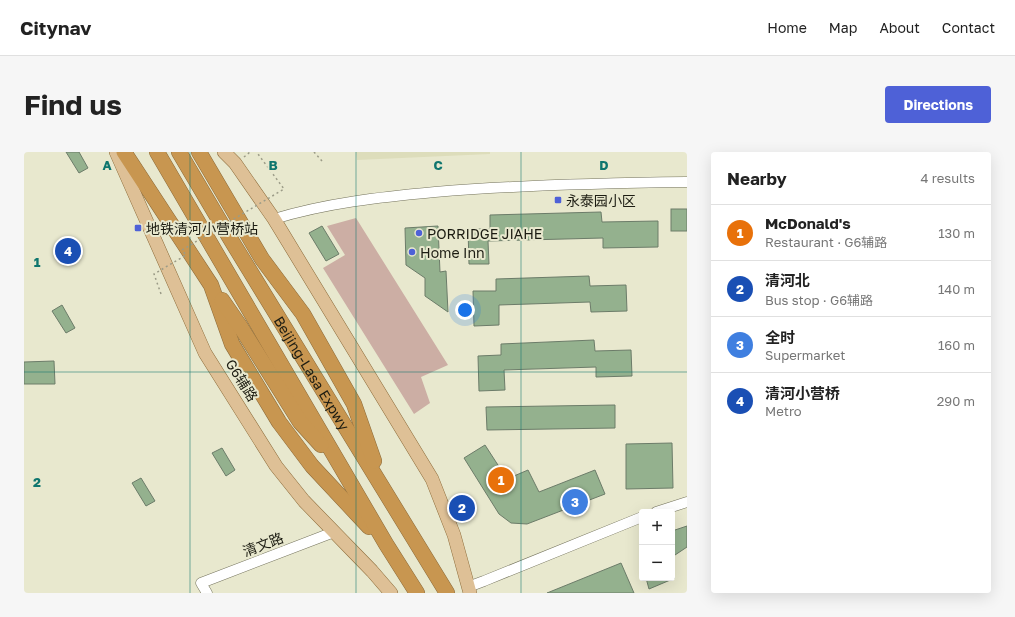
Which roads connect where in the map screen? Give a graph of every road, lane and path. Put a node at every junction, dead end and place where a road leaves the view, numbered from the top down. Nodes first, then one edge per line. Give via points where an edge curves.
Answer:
1 (116, 152) edge
2 (124, 152) edge
3 (157, 152) edge
4 (179, 152) edge
5 (199, 152) edge
6 (224, 152) edge
7 (314, 152) edge
8 (258, 154) dead end
9 (322, 161) dead end
10 (687, 182) edge
11 (274, 219) junction
12 (211, 285) junction
13 (161, 294) dead end
14 (340, 466) junction
15 (384, 488) junction
16 (687, 502) edge
17 (665, 509) edge
18 (639, 518) edge
19 (334, 532) junction
20 (386, 544) junction
21 (469, 590) edge
22 (207, 593) edge
23 (391, 593) edge
24 (417, 593) edge
25 (448, 593) edge

1 - 19 main road, G6辅路 via 205,352 276,466 304,501
2 - 12 highway
3 - 14 highway, Beijing-Lasa Expwy
4 - 15 highway, Beijing-Lasa Expwy
5 - 15 highway via 262,259 303,314 354,404
6 - 11 main road
7 - 9 path
8 - 13 path, bridge via 284,190 182,250 186,255 154,274
10 - 11 street via 494,187 382,197
11 - 21 main road via 432,479 454,535
12 - 14 highway via 300,422
12 - 20 highway via 232,344 279,422 312,466
14 - 20 highway, Beijing-Lasa Expwy
15 - 25 highway, Beijing-Lasa Expwy
16 - 17 street
18 - 21 street via 484,581
19 - 22 street, 清文路 via 201,583
19 - 23 main road, G6辅路
20 - 24 highway, Beijing-Lasa Expwy

